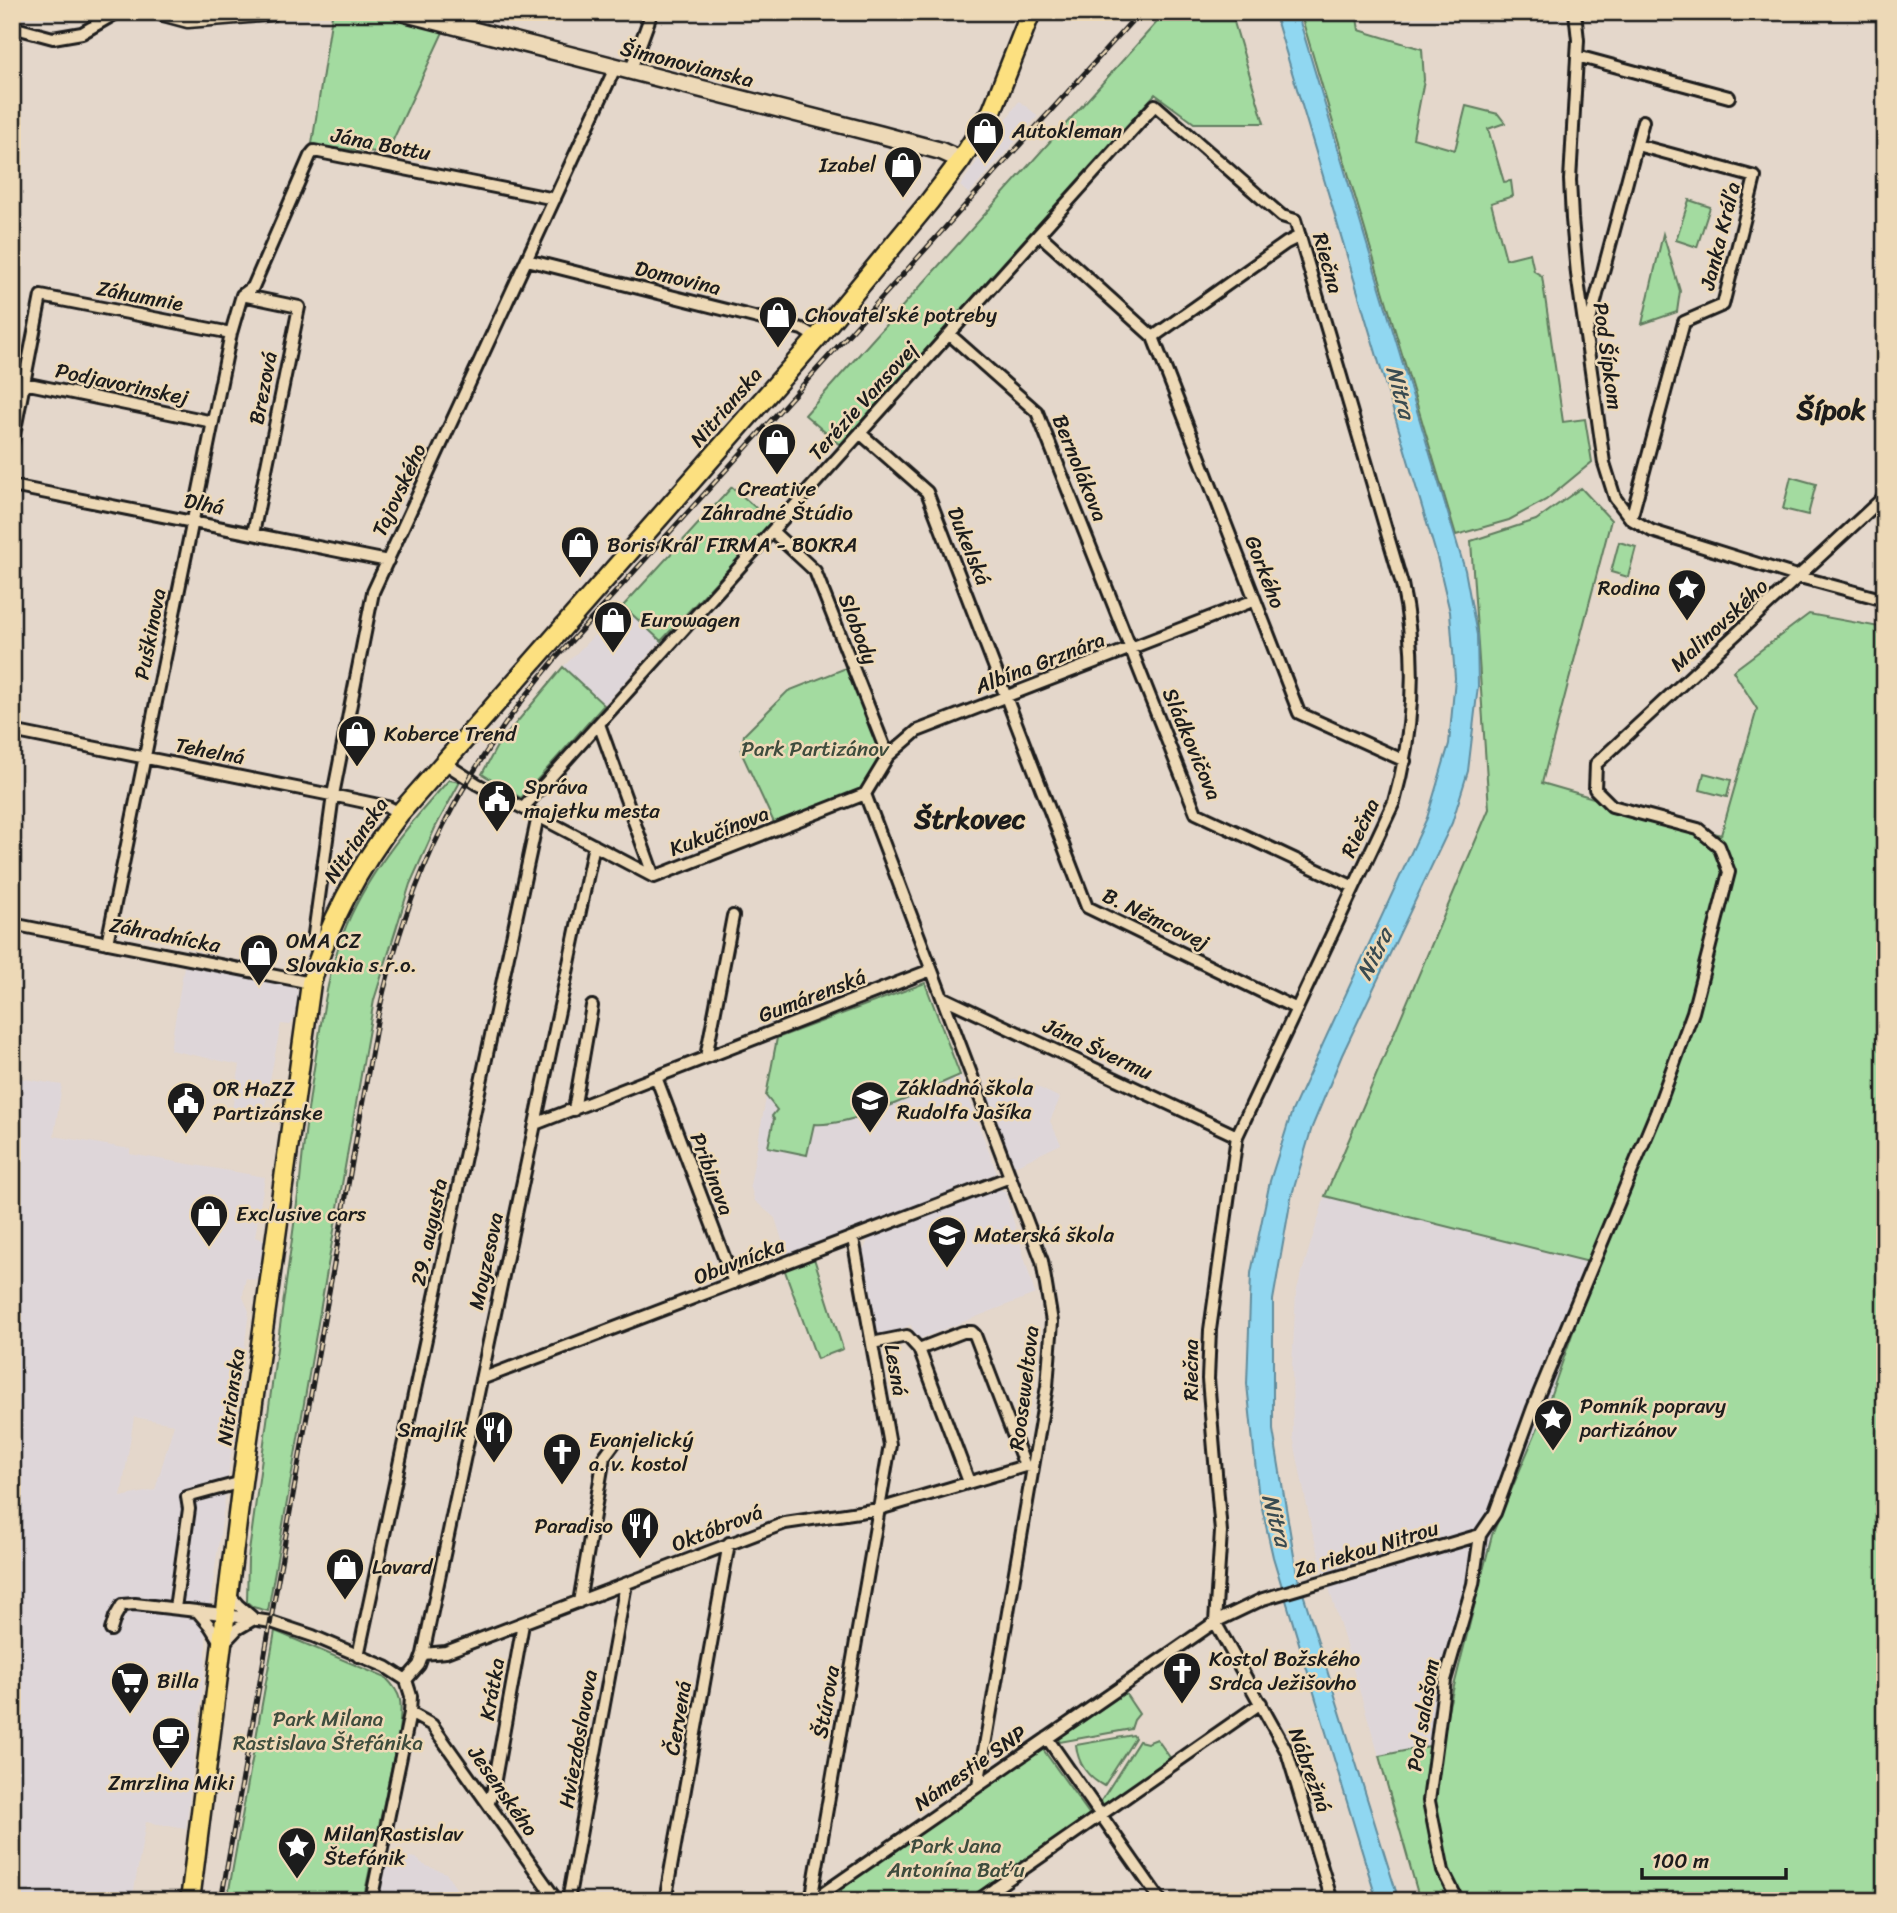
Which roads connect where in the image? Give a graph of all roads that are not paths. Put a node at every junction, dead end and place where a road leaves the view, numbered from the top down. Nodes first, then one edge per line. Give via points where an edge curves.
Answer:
1 (118, 12) edge
2 (162, 12) edge
3 (272, 12) edge
4 (401, 12) edge
5 (652, 12) edge
6 (1031, 12) edge
7 (1574, 12) edge
8 (12, 27) edge
9 (1577, 57) junction
10 (623, 70) junction
11 (1729, 97) dead end
12 (1155, 105) joint
13 (1643, 121) dead end
14 (1637, 145) junction
15 (961, 160) junction
16 (555, 199) junction
17 (1039, 234) junction
18 (1300, 236) junction
19 (527, 260) junction
20 (242, 295) junction
21 (231, 333) junction
22 (949, 334) junction
23 (1153, 337) junction
24 (817, 338) junction
25 (1586, 338) junction
26 (24, 383) junction
27 (17, 397) edge
28 (213, 422) junction
29 (860, 433) junction
30 (12, 442) edge
31 (12, 486) edge
32 (1885, 496) edge
33 (1630, 519) junction
34 (192, 522) junction
35 (772, 531) junction
36 (253, 534) junction
37 (388, 561) junction
38 (1815, 563) junction
39 (1800, 577) junction
40 (1821, 582) junction
41 (1255, 600) junction
42 (1885, 600) edge
43 (1131, 648) junction
44 (1007, 696) junction
45 (599, 724) junction
46 (12, 731) edge
47 (888, 756) junction
48 (144, 757) junction
49 (1405, 761) junction
50 (443, 762) junction
51 (865, 794) junction
52 (333, 795) junction
53 (523, 808) junction
54 (400, 813) junction
55 (538, 816) junction
56 (594, 845) junction
57 (654, 877) junction
58 (1354, 887) junction
59 (733, 916) dead end
60 (12, 924) edge
61 (107, 943) junction
62 (318, 957) junction
63 (931, 970) junction
64 (311, 984) junction
65 (942, 997) junction
66 (592, 1006) dead end
67 (1297, 1009) junction
68 (706, 1057) junction
69 (656, 1077) junction
70 (574, 1110) junction
71 (535, 1124) junction
72 (1237, 1136) junction
73 (1010, 1177) junction
74 (853, 1238) junction
75 (734, 1283) junction
76 (872, 1343) junction
77 (919, 1349) junction
78 (481, 1380) junction
79 (615, 1442) dead end
80 (1029, 1467) junction
81 (242, 1482) junction
82 (969, 1482) junction
83 (879, 1509) junction
84 (1480, 1535) junction
85 (729, 1543) junction
86 (626, 1584) junction
87 (229, 1593) junction
88 (1263, 1599) joint
89 (579, 1602) junction
90 (175, 1608) junction
91 (197, 1611) junction
92 (225, 1614) junction
93 (254, 1619) junction
94 (1215, 1622) junction
95 (523, 1624) junction
96 (111, 1630) dead end
97 (222, 1645) junction
98 (423, 1654) junction
99 (358, 1656) junction
100 (405, 1679) junction
101 (1261, 1703) junction
102 (410, 1713) junction
103 (1047, 1738) junction
104 (978, 1786) junction
105 (489, 1802) junction
106 (1101, 1815) junction
107 (995, 1888) junction
108 (190, 1901) edge
109 (371, 1901) edge
110 (557, 1901) edge
111 (568, 1901) edge
112 (665, 1901) edge
113 (811, 1901) edge
114 (977, 1901) edge
115 (1004, 1901) edge
116 (1161, 1901) edge
117 (1332, 1901) edge
118 (1458, 1901) edge

1 - 8 street via 82,33 53,38
2 - 3 street via 188,19
4 - 10 street, Šimonovianska
5 - 10 street, Tajovského
6 - 15 main road, Nitrianska via 992,111
7 - 9 street, Pod Šípkom
9 - 11 street
9 - 25 street, Pod Šípkom via 1570,180
10 - 15 street, Šimonovianska via 894,138
10 - 16 street, Tajovského
12 - 17 street, Terézie Vansovej
12 - 18 street, Riečna via 1282,216 1295,220
13 - 14 street
14 - 25 street
14 - 33 street, Janka Kráľa via 1755,177 1723,305 1684,322
15 - 24 main road, Nitrianska
16 - 19 street, Tajovského
16 - 20 street, Jána Bottu via 314,151 253,287
17 - 22 street, Terézie Vansovej
17 - 23 street, Gorkého
18 - 23 street
18 - 49 street, Riečna via 1408,609 1414,683
19 - 24 street, Domovina via 802,329
19 - 37 street, Tajovského
20 - 21 street, Jána Bottu
20 - 36 street, Brezová via 299,307
21 - 26 street, Záhumnie via 41,296
21 - 28 street, Puškinova
22 - 29 street, Terézie Vansovej
22 - 43 street, Bernolákova via 1037,412
23 - 41 street, Gorkého
24 - 50 main road, Nitrianska
25 - 33 street, Pod Šípkom via 1604,463 1615,498
26 - 27 street
26 - 28 street, Podjavorinskej
27 - 30 street
28 - 34 street, Puškinova
29 - 35 street, Terézie Vansovej
29 - 44 street, Dukelská via 927,492
31 - 34 street, Dlhá
32 - 38 street, Malinovského
33 - 39 street via 1652,531
34 - 36 street, Dlhá
34 - 48 street, Puškinova
35 - 45 street, Terézie Vansovej
35 - 47 street, Slobody via 815,571
36 - 37 street, Dlhá
37 - 52 street, Tajovského via 373,592
38 - 39 street, Malinovského
38 - 40 street
39 - 40 street
39 - 84 street, Malinovského via 1596,764 1595,789 1612,806 1698,829 1719,846 1728,872 1693,1012 1657,1113 1533,1408 1495,1513
40 - 42 street
41 - 43 street, Albína Grznára
41 - 49 street, Gorkého via 1299,713
43 - 44 street, Albína Grznára
43 - 58 street, Sládkovičova via 1196,813
44 - 47 street, Albína Grznára via 918,731
44 - 67 street, B. Němcovej via 1087,907
45 - 53 street, Terézie Vansovej
45 - 57 street
46 - 48 street, Tehelná
47 - 51 street, Albína Grznára
48 - 52 street, Tehelná
48 - 61 street, Puškinova
49 - 58 street, Riečna via 1394,802
50 - 53 street, Kukučínova
50 - 54 main road, Nitrianska
51 - 57 street, Kukučínova
51 - 63 street, Rooseweltova
52 - 54 street, Tehelná
52 - 62 street, Tajovského via 314,934
53 - 55 street, Kukučínova
54 - 62 main road, Nitrianska via 363,864
55 - 56 street, Kukučínova
55 - 99 street, 29. augusta
56 - 57 street, Kukučínova
56 - 71 street, Moyzesova
58 - 67 street, Riečna
59 - 68 street
60 - 61 street, Záhradnícka
61 - 64 street, Záhradnícka
62 - 64 main road, Nitrianska
63 - 65 street, Rooseweltova
63 - 68 street, Gumárenská
64 - 81 main road, Nitrianska
65 - 72 street, Jána Švermu
65 - 73 street, Rooseweltova
66 - 70 street
67 - 72 street, Riečna
68 - 69 street, Gumárenská
69 - 70 street, Gumárenská
69 - 75 street, Pribinova
70 - 71 street, Gumárenská
71 - 78 street, Moyzesova
72 - 94 street, Riečna via 1210,1330 1208,1379 1221,1532
73 - 74 street, Obuvnícka
73 - 80 street, Rooseweltova via 1042,1261 1052,1322 1047,1386
74 - 75 street, Obuvnícka
74 - 76 street, Lesná
75 - 78 street, Obuvnícka
76 - 77 street via 907,1336
76 - 83 street, Lesná via 890,1445
77 - 80 street via 962,1332 975,1335
77 - 82 street
78 - 98 street, Moyzesova
79 - 89 street via 604,1457
80 - 82 street, Októbrová
80 - 104 street, Rooseweltova
81 - 87 main road, Nitrianska
81 - 90 street via 187,1497
82 - 83 street, Októbrová
83 - 85 street, Októbrová via 785,1523
83 - 113 street, Štúrova
84 - 88 street, Za riekou Nitrou
84 - 118 street, Pod salašom via 1473,1584 1445,1681 1429,1801 1443,1871
85 - 86 street, Októbrová
85 - 112 street, Červená
86 - 89 street, Októbrová
86 - 111 street, Hviezdoslavova
87 - 92 main road, Nitrianska
87 - 93 street
88 - 94 street, Námestie SNP
89 - 95 street, Októbrová
90 - 91 street
90 - 96 street via 122,1605
91 - 92 street
91 - 97 street
92 - 93 street
92 - 97 main road, Nitrianska
93 - 97 street
93 - 99 street
94 - 101 street, Nábrežná
94 - 103 street, Námestie SNP
95 - 98 street, Októbrová via 444,1653
95 - 105 street, Krátka
97 - 108 main road, Nitrianska
98 - 100 street, Moyzesova
99 - 100 street
100 - 102 street
101 - 106 street
101 - 117 street, Nábrežná via 1287,1752
102 - 105 street, Jesenského via 432,1725
102 - 109 street
103 - 104 street, Námestie SNP
103 - 106 street, Námestie SNP
104 - 113 street, Námestie SNP
105 - 110 street, Jesenského
106 - 107 street
106 - 116 street, Námestie SNP
107 - 114 street
107 - 115 street

